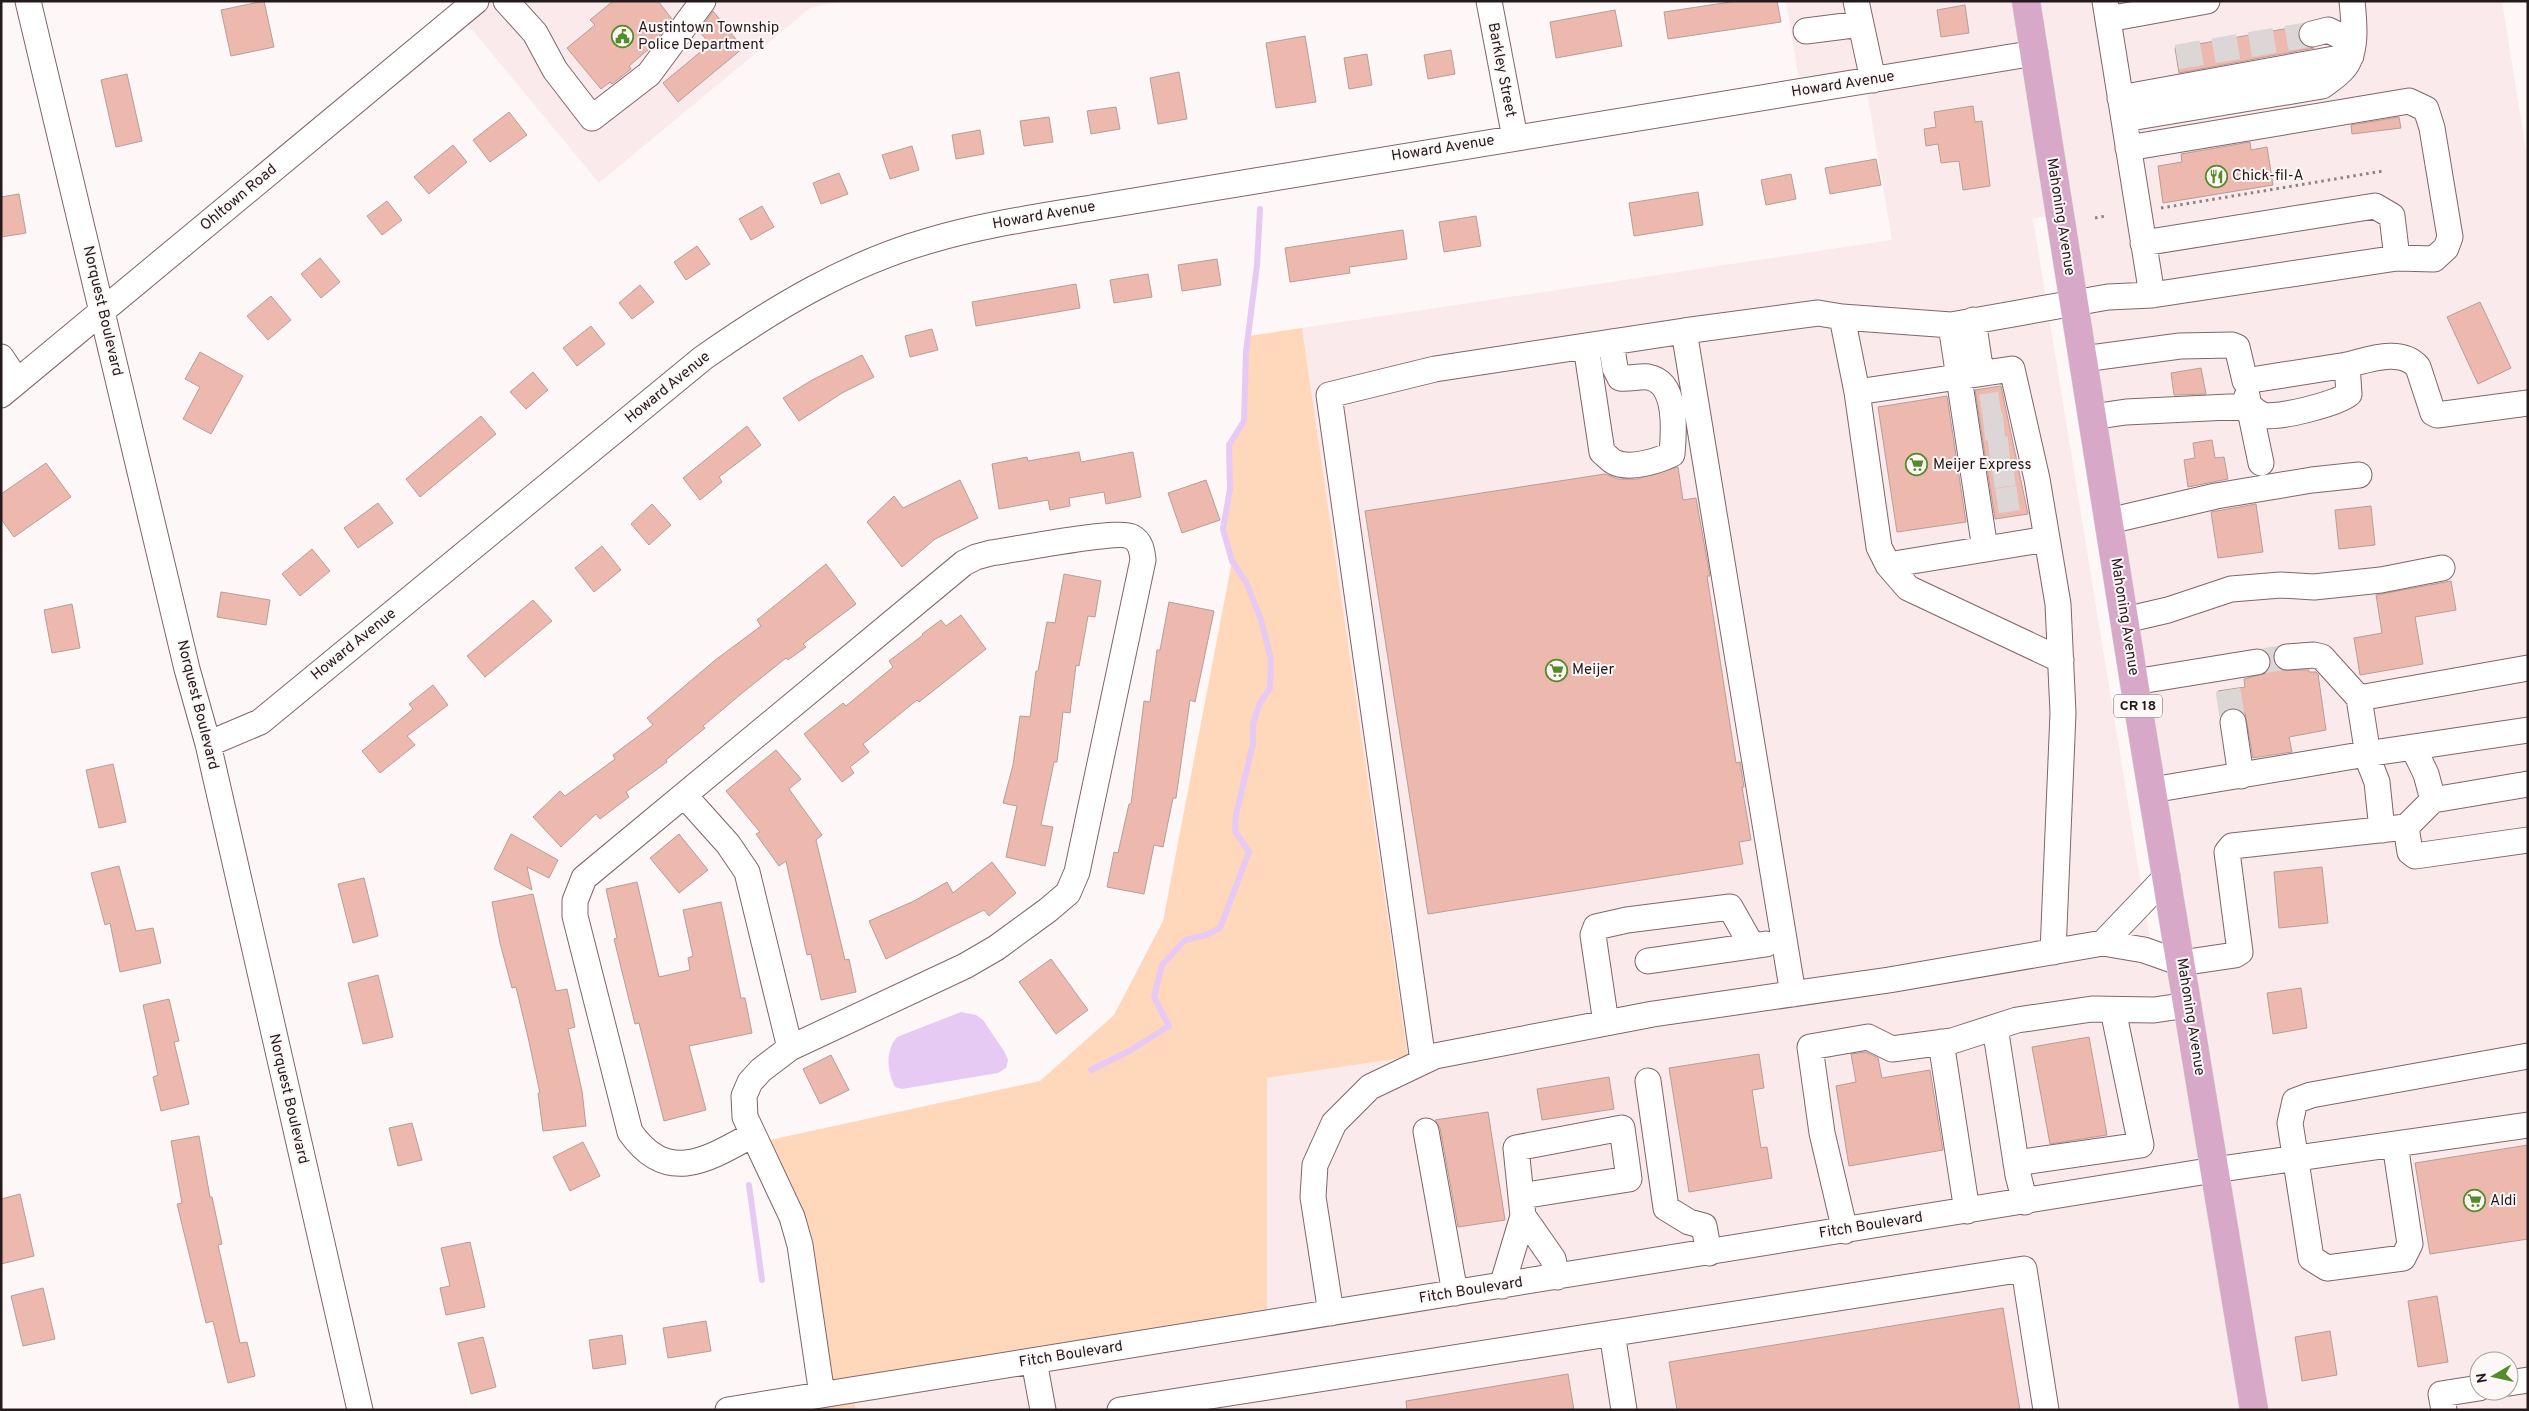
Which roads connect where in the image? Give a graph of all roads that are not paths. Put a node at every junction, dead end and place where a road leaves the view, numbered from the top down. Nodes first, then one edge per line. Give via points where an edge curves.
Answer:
1 (28, 1) edge
2 (476, 1) edge
3 (506, 1) edge
4 (702, 1) edge
5 (1489, 1) edge
6 (2026, 1) edge
7 (2207, 1) edge
8 (2352, 1) edge
9 (2106, 10) edge
10 (1858, 13) edge
11 (1806, 31) dead end
12 (2312, 34) tunnel mouth
13 (2035, 53) junction
14 (2349, 55) junction
15 (1873, 80) junction
16 (2122, 108) junction
17 (1515, 138) junction
18 (2129, 153) junction
19 (2143, 243) junction
20 (2397, 258) junction
21 (2152, 295) junction
22 (2074, 303) junction
23 (102, 310) junction
24 (1842, 318) junction
25 (1962, 322) junction
26 (1684, 330) junction
27 (1611, 342) junction
28 (1586, 346) junction
29 (1, 357) edge
30 (2083, 359) junction
31 (2347, 365) junction
32 (1970, 375) junction
33 (2244, 381) junction
34 (9, 388) edge
35 (1858, 392) junction
36 (2528, 403) edge
37 (2250, 406) junction
38 (2092, 417) junction
39 (1997, 439) junction
40 (2261, 463) dead end
41 (2359, 475) dead end
42 (2008, 500) junction
43 (2109, 521) junction
44 (2047, 539) junction
45 (1985, 549) junction
46 (1888, 565) junction
47 (2442, 568) dead end
48 (2125, 620) junction
49 (2287, 657) tunnel mouth
50 (2061, 660) junction
51 (2257, 662) tunnel mouth
52 (2528, 668) edge
53 (2134, 682) junction
54 (2359, 698) junction
55 (2233, 722) tunnel mouth
56 (2528, 730) edge
57 (208, 744) junction
58 (2413, 747) junction
59 (2366, 754) junction
60 (2241, 776) junction
61 (2528, 784) edge
62 (2152, 790) junction
63 (684, 795) junction
64 (2434, 800) junction
65 (2394, 828) junction
66 (2528, 840) edge
67 (2166, 876) junction
68 (1785, 941) junction
69 (2103, 943) junction
70 (1752, 946) junction
71 (2053, 952) junction
72 (1648, 961) dead end
73 (2181, 963) junction
74 (1793, 994) junction
75 (2188, 1005) junction
76 (2113, 1010) junction
77 (1606, 1023) junction
78 (1995, 1027) junction
79 (1941, 1042) junction
80 (790, 1048) junction
81 (2528, 1056) edge
82 (1423, 1061) junction
83 (1648, 1081) dead end
84 (2528, 1125) edge
85 (1426, 1131) dead end
86 (752, 1135) junction
87 (2395, 1144) junction
88 (2294, 1158) junction
89 (2016, 1163) junction
90 (2214, 1170) junction
91 (2025, 1202) junction
92 (1522, 1206) junction
93 (1967, 1211) junction
94 (1845, 1231) junction
95 (1709, 1252) junction
96 (1557, 1277) junction
97 (1502, 1286) junction
98 (1455, 1293) junction
99 (1331, 1313) junction
100 (1612, 1333) junction
101 (1034, 1361) junction
102 (2469, 1390) edge
103 (822, 1395) junction
104 (360, 1410) edge
105 (728, 1410) edge
106 (1043, 1410) edge
107 (1120, 1410) edge
108 (1624, 1410) edge
109 (2046, 1410) edge
110 (2254, 1410) edge
111 (2444, 1410) edge

1 - 23 street, Norquest Boulevard
2 - 23 street, Ohltown Road
3 - 4 street via 535,33 555,70 592,118 649,74
5 - 17 street, Barkley Street
6 - 13 main road, Mahoning Avenue / CR 18
7 - 9 street
8 - 14 street via 2356,29
9 - 16 street
10 - 11 street
10 - 15 street
12 - 14 street via 2328,30 2343,35
13 - 15 street, Howard Avenue
13 - 22 main road, Mahoning Avenue / CR 18
14 - 16 street via 2322,86
15 - 17 street, Howard Avenue
16 - 18 street
17 - 57 street, Howard Avenue via 969,230 892,252 823,282 764,316 703,358 260,722
18 - 19 street
18 - 20 street via 2408,116 2421,133 2436,229 2434,239 2426,248
19 - 20 street via 2375,206 2392,216
19 - 21 street
20 - 21 street
21 - 22 street
22 - 25 street
22 - 30 main road, Mahoning Avenue / CR 18
23 - 34 street, Ohltown Road
23 - 57 street, Norquest Boulevard via 187,669
24 - 25 street
24 - 26 street via 1818,313
24 - 35 street
25 - 32 street
26 - 27 street
26 - 68 street
27 - 28 street
27 - 28 street via 1620,378 1649,377 1661,383 1669,393 1674,437 1672,454 1626,465 1613,462 1602,452
28 - 82 street via 1435,370 1329,395
29 - 34 street
30 - 33 street via 2180,346 2232,345 2237,347
30 - 38 main road, Mahoning Avenue / CR 18
31 - 33 street
31 - 36 street via 2392,356 2414,362 2433,413 2437,416
31 - 37 street via 2349,394 2342,400 2313,409 2264,415
32 - 35 street
32 - 39 street
32 - 39 street via 2012,369
33 - 37 street
35 - 46 street via 1879,547
37 - 38 street via 2126,412
37 - 40 street
38 - 43 main road, Mahoning Avenue / CR 18
39 - 42 street
39 - 42 street
41 - 43 street via 2216,496
42 - 44 street
42 - 45 street
43 - 48 main road, Mahoning Avenue / CR 18
44 - 45 street
44 - 50 street via 2058,604
45 - 46 street
46 - 50 street via 1908,588
47 - 48 street via 2314,588 2281,585 2231,589
48 - 53 main road, Mahoning Avenue / CR 18
49 - 54 street via 2322,657
50 - 71 street via 2064,713
51 - 53 street via 2226,679
52 - 54 street
53 - 62 main road, Mahoning Avenue / CR 18
54 - 59 street
55 - 60 street
56 - 58 street
57 - 104 street, Norquest Boulevard
58 - 59 street
58 - 64 street
59 - 60 street
59 - 65 street
60 - 62 street
61 - 64 street
62 - 67 main road, Mahoning Avenue / CR 18
63 - 80 street via 728,844 747,872
63 - 80 street via 970,560 991,553 1124,534 1133,537 1142,547 1143,560 1077,872 1068,893 965,966
63 - 86 street via 584,878 575,901 576,916 625,1117 639,1144 649,1155 664,1160 698,1162
64 - 65 street
65 - 66 street via 2415,856
65 - 73 street via 2228,848 2240,952
67 - 69 street
67 - 73 main road, Mahoning Avenue / CR 18
68 - 70 street
68 - 74 street
69 - 71 street
69 - 73 street via 2144,950
70 - 72 street
70 - 77 street via 1730,908 1627,920 1596,927 1593,935
71 - 74 street
73 - 75 main road, Mahoning Avenue / CR 18
74 - 77 street
75 - 76 street via 2154,1010
75 - 90 main road, Mahoning Avenue / CR 18
76 - 78 street via 2092,1009
76 - 89 street via 2141,1145
77 - 82 street
78 - 79 street
78 - 89 street
79 - 93 street
79 - 94 street via 1892,1049 1868,1037 1810,1047 1822,1133
80 - 86 street via 750,1082 744,1096 745,1118
81 - 88 street via 2311,1095 2295,1101 2290,1122
82 - 99 street via 1370,1087 1334,1123 1315,1164 1313,1197
83 - 95 street via 1666,1208 1689,1222 1704,1226
84 - 87 street, Fitch Boulevard
85 - 98 street
86 - 103 street via 792,1217 800,1244
87 - 88 street, Fitch Boulevard
87 - 88 street via 2410,1244 2403,1258 2327,1268 2311,1258
88 - 90 street, Fitch Boulevard
89 - 91 street
90 - 91 street, Fitch Boulevard
90 - 110 main road, Mahoning Avenue / CR 18
91 - 93 street, Fitch Boulevard
92 - 92 street via 1516,1148 1622,1128 1629,1179
92 - 96 street via 1553,1259
92 - 97 street
93 - 94 street, Fitch Boulevard
94 - 95 street, Fitch Boulevard
95 - 96 street, Fitch Boulevard
96 - 97 street, Fitch Boulevard
97 - 98 street, Fitch Boulevard
98 - 99 street, Fitch Boulevard
99 - 101 street, Fitch Boulevard
100 - 107 street
100 - 108 street
100 - 109 street via 2024,1269
101 - 103 street, Fitch Boulevard
101 - 106 street
102 - 111 street via 2441,1394
103 - 105 street, Fitch Boulevard

